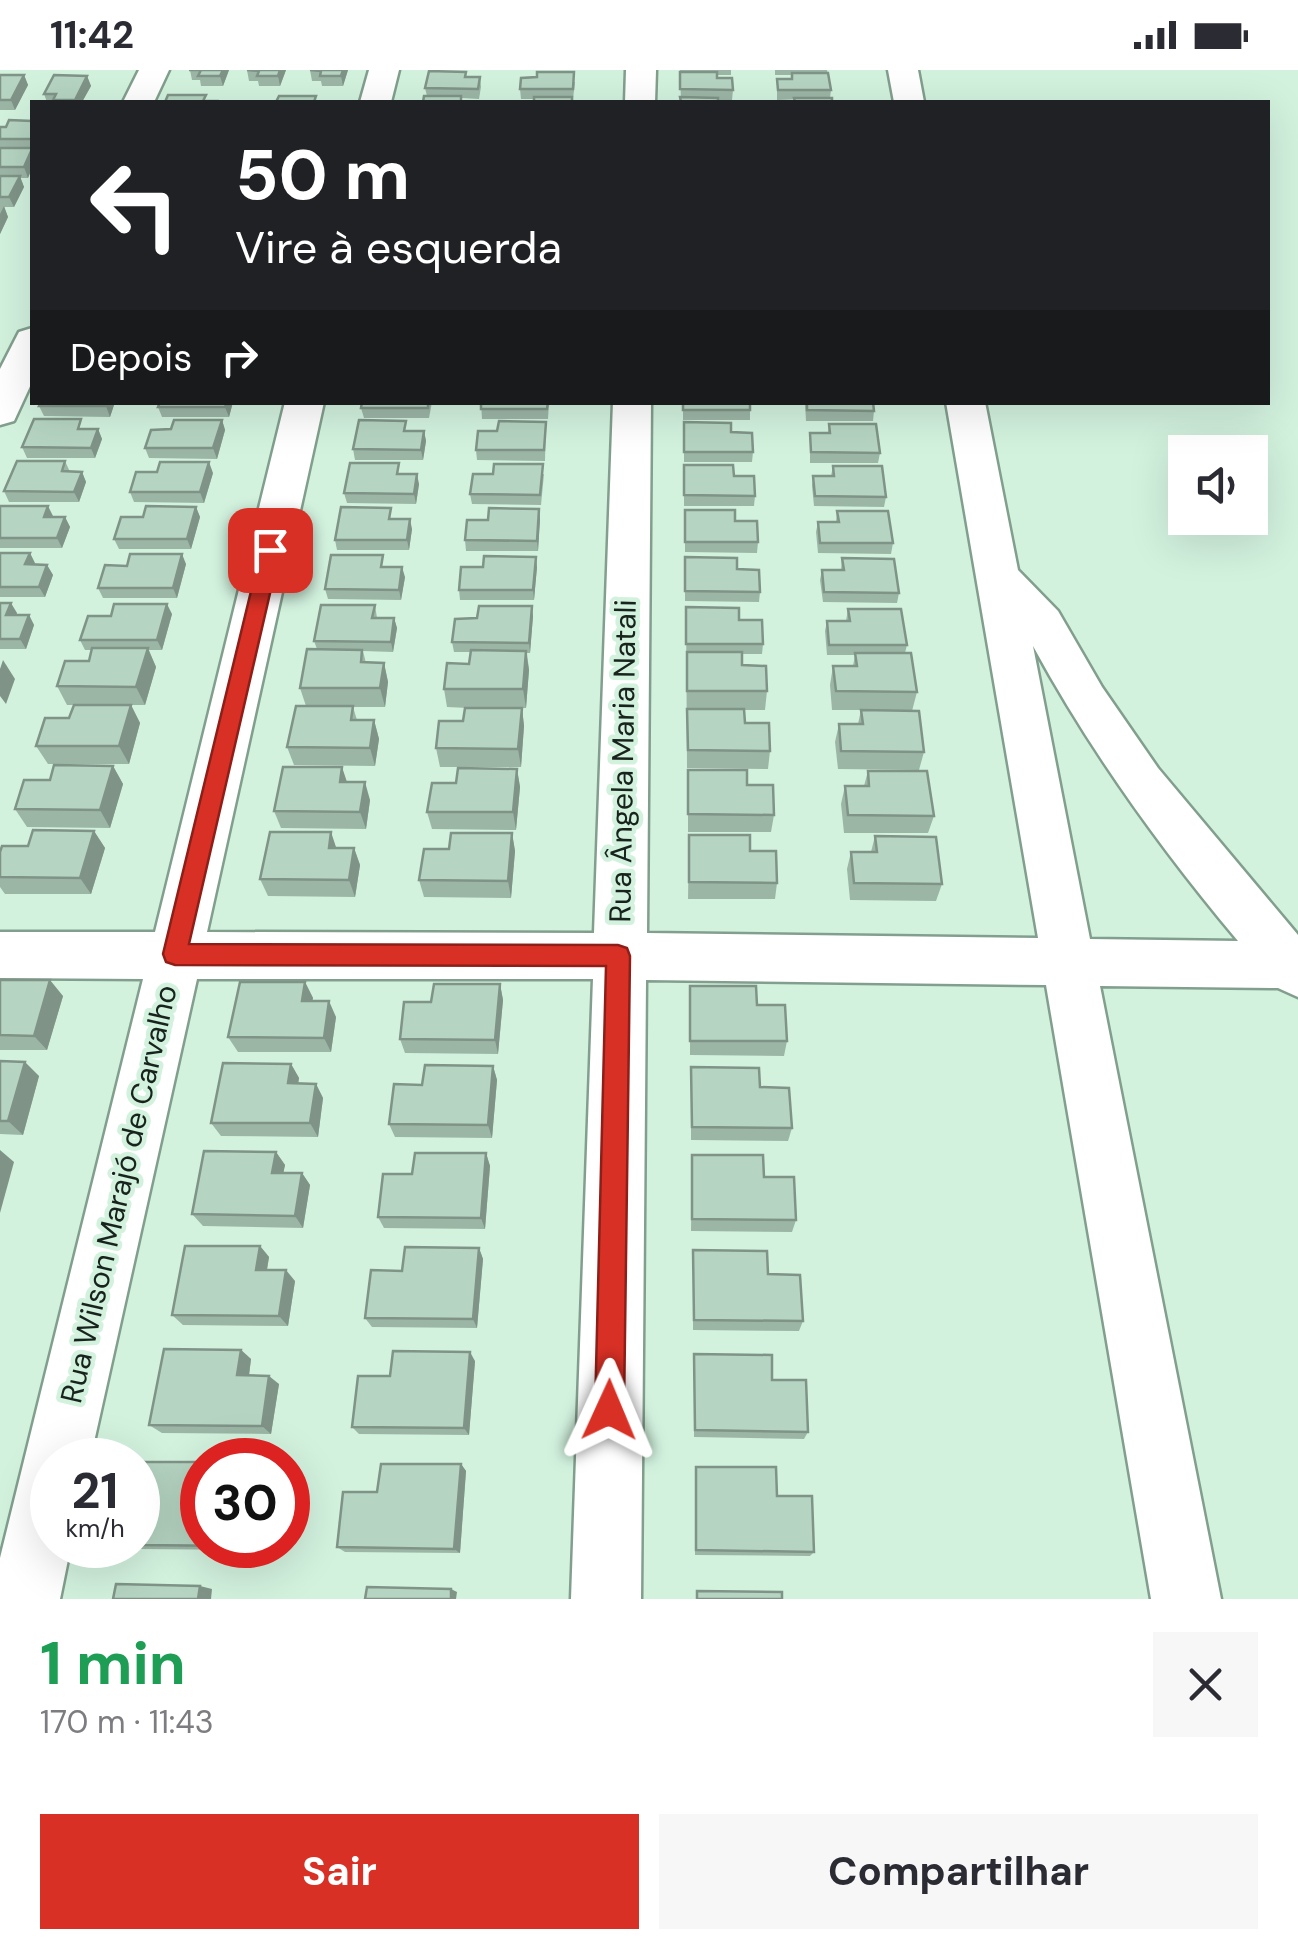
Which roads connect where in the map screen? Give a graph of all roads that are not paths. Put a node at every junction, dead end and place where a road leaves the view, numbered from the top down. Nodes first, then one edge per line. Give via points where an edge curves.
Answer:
1 (154, 70) edge
2 (384, 70) edge
3 (641, 70) edge
4 (902, 70) edge
5 (140, 100) edge
6 (376, 100) edge
7 (640, 100) edge
8 (909, 100) edge
9 (30, 344) edge
10 (304, 405) edge
11 (632, 405) edge
12 (966, 405) edge
13 (0, 412) edge
14 (997, 576) junction
15 (175, 954) junction
16 (0, 955) edge
17 (618, 956) junction
18 (1067, 961) junction
19 (1294, 969) edge
20 (62, 1438) edge
21 (31, 1568) edge
22 (24, 1599) edge
23 (606, 1599) edge
24 (1186, 1599) edge

1 - 5 street
2 - 6 street
3 - 7 street
4 - 8 street
9 - 13 street
10 - 15 street, Rua Wilson Marajó de Carvalho
11 - 17 street, Rua Ângela Maria Natali
12 - 14 street
14 - 18 street
14 - 19 street via 1042,623 1142,782
15 - 16 street
15 - 17 street
15 - 20 street, Rua Wilson Marajó de Carvalho
17 - 18 street
17 - 23 street, Rua Ângela Maria Natali
18 - 19 street
18 - 24 street
21 - 22 street

